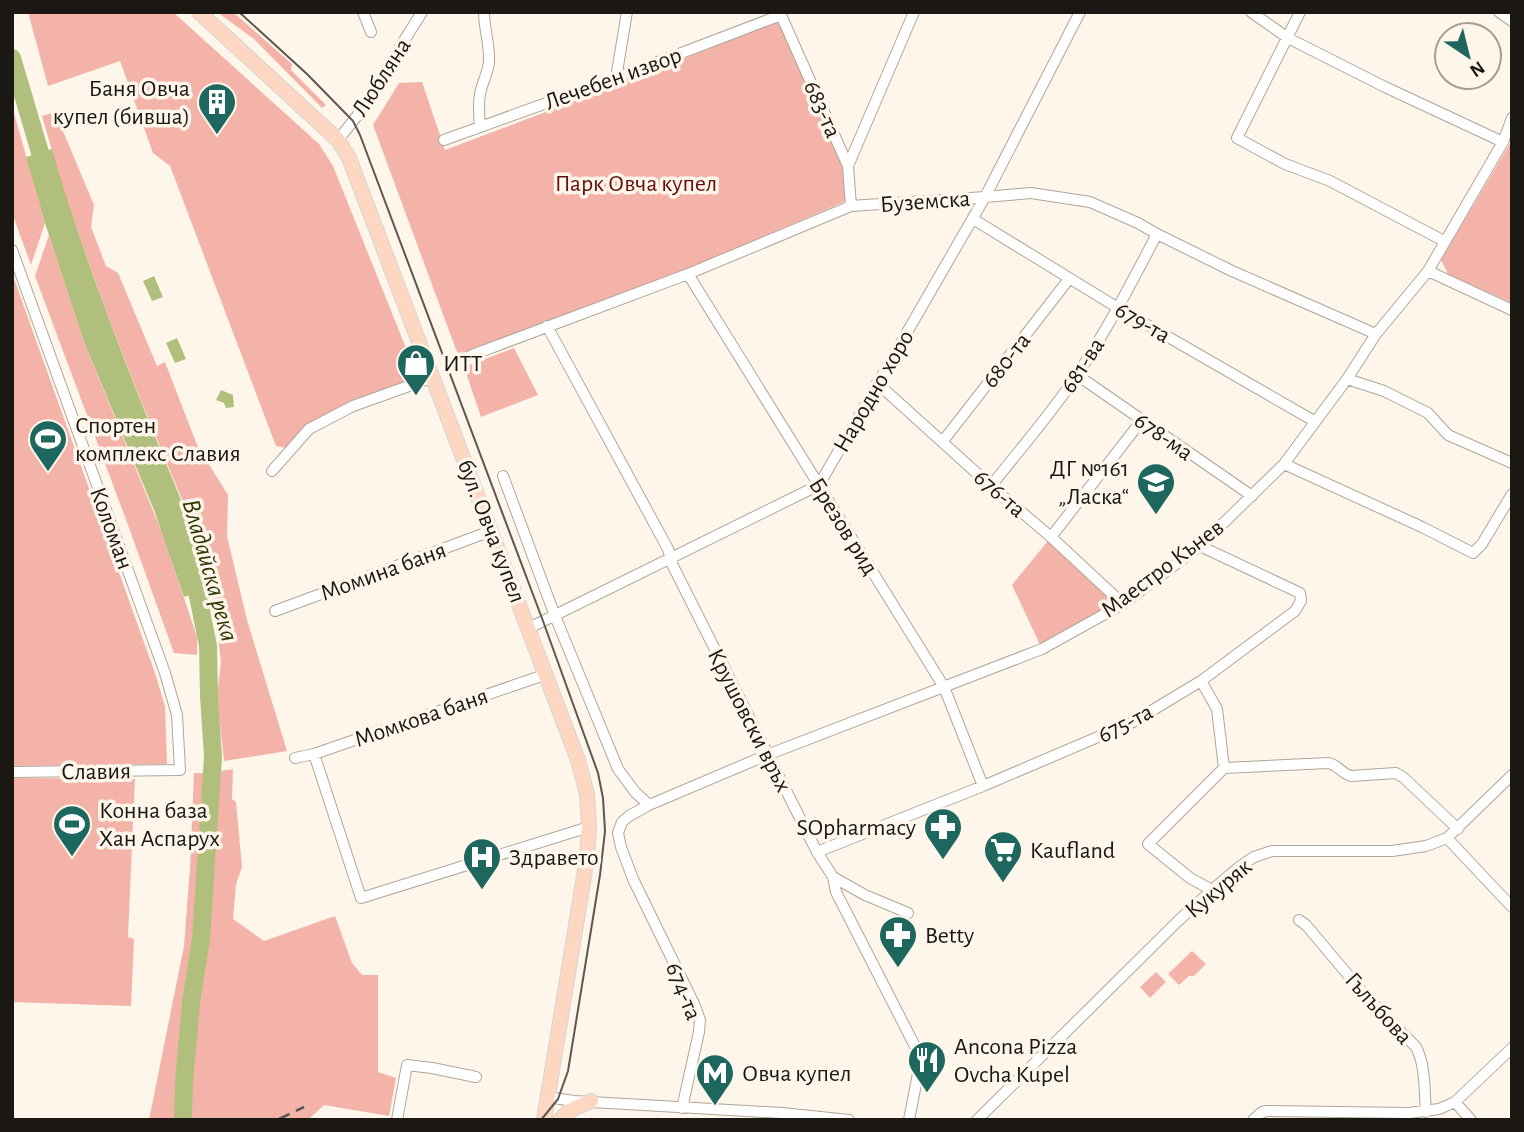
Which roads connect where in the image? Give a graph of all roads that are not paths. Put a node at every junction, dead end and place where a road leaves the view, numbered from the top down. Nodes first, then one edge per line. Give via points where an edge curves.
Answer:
1 (199, 12) edge
2 (363, 12) edge
3 (422, 12) edge
4 (484, 12) edge
5 (627, 12) edge
6 (914, 12) edge
7 (1080, 12) edge
8 (1251, 12) edge
9 (1300, 12) edge
10 (1499, 12) edge
11 (782, 14) edge
12 (1512, 21) edge
13 (371, 32) dead end
14 (1288, 38) junction
15 (616, 78) junction
16 (1512, 118) edge
17 (480, 127) junction
18 (338, 140) junction
19 (444, 140) dead end
20 (1503, 142) junction
21 (848, 166) junction
22 (985, 197) junction
23 (851, 206) junction
24 (973, 219) junction
25 (1157, 234) junction
26 (1444, 241) junction
27 (12, 250) edge
28 (1428, 271) junction
29 (688, 274) junction
30 (1069, 279) junction
31 (1118, 308) junction
32 (1512, 310) edge
33 (547, 326) junction
34 (1376, 334) junction
35 (472, 355) dead end
36 (1077, 375) junction
37 (433, 377) junction
38 (1347, 379) junction
39 (877, 383) junction
40 (1142, 420) junction
41 (1314, 421) junction
42 (943, 441) junction
43 (1512, 463) edge
44 (1284, 464) junction
45 (272, 471) dead end
46 (503, 476) dead end
47 (819, 485) junction
48 (991, 486) junction
49 (1512, 494) edge
50 (1252, 496) junction
51 (491, 531) junction
52 (1051, 537) junction
53 (1200, 546) junction
54 (670, 558) junction
55 (1123, 604) junction
56 (275, 611) dead end
57 (555, 616) junction
58 (529, 628) junction
59 (547, 674) junction
60 (1201, 681) junction
61 (944, 687) junction
62 (314, 754) junction
63 (767, 755) junction
64 (295, 758) dead end
65 (1224, 768) junction
66 (180, 770) joint
67 (12, 772) edge
68 (1512, 775) edge
69 (983, 786) junction
70 (649, 805) junction
71 (589, 827) junction
72 (1458, 829) junction
73 (1447, 838) junction
74 (817, 852) junction
75 (834, 877) junction
76 (633, 879) joint
77 (1212, 890) junction
78 (1512, 906) edge
79 (908, 913) dead end
80 (1299, 920) dead end
81 (1512, 1048) edge
82 (476, 1077) dead end
83 (547, 1097) junction
84 (591, 1101) junction
85 (1455, 1102) junction
86 (682, 1108) junction
87 (1426, 1112) junction
88 (397, 1120) edge
89 (544, 1120) edge
90 (561, 1120) edge
91 (849, 1120) edge
92 (908, 1120) edge
93 (977, 1120) edge
94 (1253, 1120) edge
95 (1471, 1120) edge

1 - 18 main road, бул. Овча купел
2 - 13 street
3 - 18 street, Любляна
4 - 17 street via 489,65 480,92
5 - 15 street
6 - 21 street
7 - 22 street, Народно хоро
8 - 14 street
9 - 14 street
10 - 12 street
11 - 15 street, Лечебен извор
11 - 21 street, 683-та
14 - 20 street
14 - 26 street via 1237,138
15 - 17 street, Лечебен извор
16 - 20 street, Маестро Кънев
17 - 19 street, Лечебен извор
18 - 37 main road, бул. Овча купел via 349,158
20 - 26 street, Маестро Кънев
21 - 23 street, 683-та
22 - 23 street, Буземска
22 - 24 street, Народно хоро
22 - 25 street, Буземска via 1031,193 1090,202
23 - 29 street, Буземска
24 - 30 street, 679-та
24 - 39 street, Народно хоро
25 - 31 street, 681-ва
25 - 34 street, Буземска
26 - 28 street, Маестро Кънев
27 - 66 street, Коломан via 165,673 177,715
28 - 32 street
28 - 34 street, Маестро Кънев
29 - 33 street, Буземска
29 - 47 street, Брезов рид
30 - 31 street, 679-та
30 - 42 street, 680-та
31 - 36 street, 681-ва
31 - 41 street, 679-та
33 - 35 street, Буземска
33 - 54 street, Крушовски връх
34 - 38 street, Маестро Кънев
36 - 40 street, 678-ма
36 - 48 street, 681-ва
37 - 45 street via 353,405 309,429
37 - 51 main road, бул. Овча купел
38 - 41 street, Маестро Кънев
38 - 43 street via 1428,413 1448,435
39 - 42 street, 676-та
39 - 47 street, Народно хоро
40 - 50 street, 678-ма
40 - 52 street
41 - 44 street, Маестро Кънев
42 - 48 street, 676-та
44 - 49 street via 1473,553
44 - 50 street, Маестро Кънев
46 - 57 street
47 - 54 street
47 - 61 street, Брезов рид
48 - 52 street, 676-та
50 - 53 street, Маестро Кънев
51 - 56 street, Момина баня
51 - 58 main road, бул. Овча купел
52 - 55 street, 676-та
53 - 55 street, Маестро Кънев
53 - 60 street, 675-та via 1300,593 1301,601 1295,611
54 - 57 street
54 - 63 street, Крушовски връх
55 - 61 street, Маестро Кънев via 1041,649
57 - 58 street
57 - 70 street via 618,769
58 - 59 main road, бул. Овча купел
59 - 62 street, Момкова баня
59 - 71 main road, бул. Овча купел via 578,760
60 - 65 street via 1217,709
60 - 69 street, 675-та via 1133,722
61 - 63 street, Маестро Кънев
61 - 69 street, Брезов рид
62 - 64 street, Момкова баня
62 - 71 street via 361,898
63 - 70 street, Маестро Кънев
63 - 74 street, Крушовски връх
65 - 72 street via 1328,762 1351,776 1396,773
65 - 77 street via 1148,844
66 - 67 street, Славия
68 - 72 street, Кукуряк
69 - 74 street, 675-та
70 - 76 street, Маестро Кънев via 622,822 618,833
71 - 83 main road, бул. Овча купел
72 - 73 street, Кукуряк
73 - 77 street, Кукуряк via 1392,851 1272,851 1254,857
73 - 78 street
74 - 75 street, Крушовски връх
75 - 79 street
75 - 92 street, Крушовски връх via 836,892 921,1058
76 - 86 street, 674-та via 700,1020
77 - 93 street, Кукуряк
80 - 87 street, Гълъбова via 1416,1046
81 - 85 street
82 - 88 street via 407,1065
83 - 84 street
83 - 89 main road, бул. Овча купел
84 - 86 street
84 - 90 main road
85 - 87 street
85 - 95 street
86 - 91 street
87 - 94 street via 1267,1111

